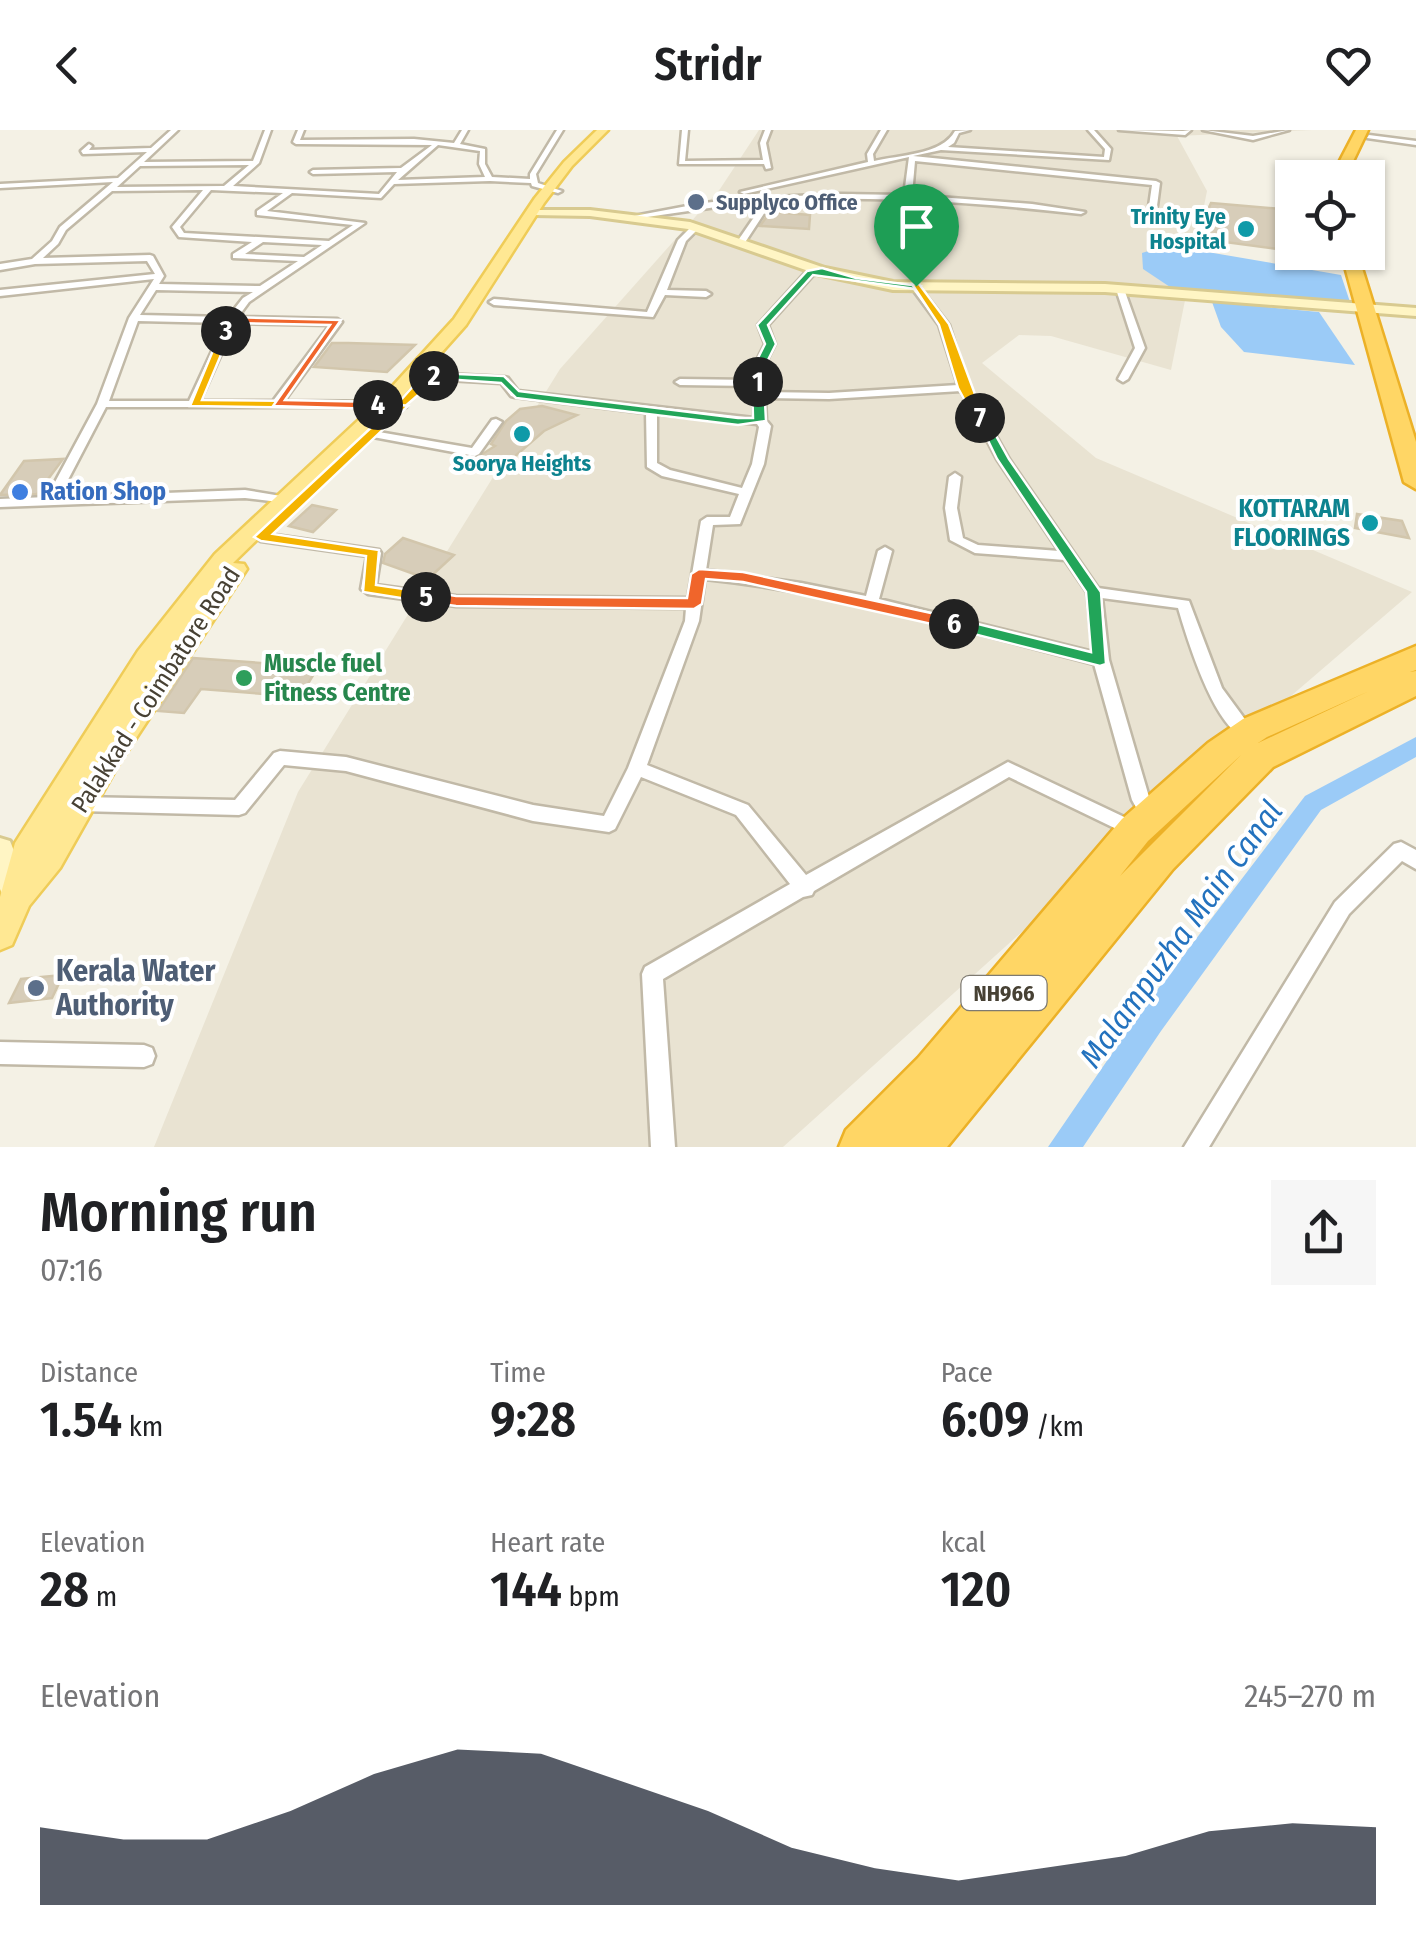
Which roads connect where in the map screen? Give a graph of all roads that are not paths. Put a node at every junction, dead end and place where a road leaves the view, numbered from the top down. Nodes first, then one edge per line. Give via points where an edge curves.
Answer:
1 (176, 130) edge
2 (268, 130) edge
3 (300, 130) edge
4 (465, 130) edge
5 (560, 130) edge
6 (603, 130) edge
7 (614, 130) edge
8 (684, 130) edge
9 (768, 130) edge
10 (884, 130) edge
11 (967, 130) edge
12 (1091, 130) edge
13 (1122, 130) edge
14 (1136, 130) edge
15 (1188, 130) edge
16 (1206, 130) edge
17 (1286, 130) edge
18 (955, 131) edge
19 (1368, 132) edge
20 (1416, 143) edge
21 (339, 144) junction
22 (435, 145) junction
23 (456, 145) junction
24 (89, 146) dead end
25 (941, 148) junction
26 (154, 150) junction
27 (334, 153) dead end
28 (907, 158) junction
29 (1350, 160) edge
30 (1358, 160) edge
31 (329, 162) dead end
32 (766, 162) junction
33 (256, 163) junction
34 (871, 163) junction
35 (141, 164) junction
36 (403, 170) junction
37 (318, 172) junction
38 (490, 179) junction
39 (119, 180) junction
40 (392, 182) junction
41 (780, 182) junction
42 (0, 186) edge
43 (547, 187) junction
44 (209, 188) junction
45 (226, 188) junction
46 (110, 189) junction
47 (293, 191) junction
48 (750, 195) junction
49 (908, 195) junction
50 (1153, 206) dead end
51 (540, 212) junction
52 (1081, 212) dead end
53 (634, 217) junction
54 (695, 228) junction
55 (260, 240) junction
56 (740, 242) junction
57 (330, 243) junction
58 (35, 260) junction
59 (300, 260) junction
60 (0, 267) edge
61 (822, 270) junction
62 (1357, 270) edge
63 (1366, 270) edge
64 (160, 276) junction
65 (916, 286) junction
66 (154, 287) junction
67 (260, 289) junction
68 (1120, 289) junction
69 (662, 292) junction
70 (0, 293) edge
71 (706, 294) dead end
72 (494, 302) junction
73 (1376, 310) junction
74 (1416, 312) edge
75 (134, 318) junction
76 (231, 320) junction
77 (458, 334) junction
78 (429, 376) junction
79 (1123, 379) dead end
80 (680, 382) dead end
81 (964, 388) junction
82 (759, 389) junction
83 (194, 403) junction
84 (277, 403) junction
85 (102, 404) junction
86 (394, 405) junction
87 (652, 411) junction
88 (760, 421) junction
89 (496, 422) dead end
90 (1416, 432) edge
91 (373, 434) junction
92 (955, 478) dead end
93 (1416, 482) edge
94 (745, 492) junction
95 (282, 500) junction
96 (51, 501) junction
97 (0, 503) edge
98 (261, 537) junction
99 (884, 551) dead end
100 (1067, 556) junction
101 (699, 574) junction
102 (1094, 592) junction
103 (694, 604) junction
104 (871, 604) junction
105 (1416, 656) edge
106 (1100, 660) junction
107 (1416, 682) edge
108 (1248, 734) junction
109 (637, 768) junction
110 (79, 804) junction
111 (1143, 822) junction
112 (0, 850) edge
113 (1411, 850) edge
114 (805, 889) junction
115 (18, 896) junction
116 (0, 934) edge
117 (0, 1053) edge
118 (144, 1056) dead end
119 (656, 1144) edge
120 (863, 1147) edge
121 (916, 1147) edge
122 (1196, 1147) edge

1 - 26 street
2 - 33 street
3 - 21 street via 296,142
4 - 23 street
5 - 43 street via 534,168
6 - 43 main road, Palakkad - Coimbatore Road
7 - 43 main road, Palakkad - Coimbatore Road
8 - 32 street via 682,163
9 - 32 street
10 - 34 street
11 - 18 street
12 - 25 street via 1108,149 1107,159
13 - 14 street
14 - 15 street
16 - 17 street via 1253,138
18 - 25 street
19 - 20 street
19 - 29 highway
19 - 30 highway
21 - 22 street
21 - 27 street
22 - 23 street
22 - 36 street
23 - 38 street via 483,150
24 - 26 street via 83,152
25 - 28 street
26 - 35 street
28 - 34 street
28 - 49 street
28 - 50 street via 1156,183
31 - 37 street
32 - 41 street
33 - 35 street
33 - 45 street
34 - 41 street
35 - 39 street
36 - 37 street
36 - 40 street
37 - 47 street
38 - 40 street
38 - 43 street
39 - 42 street
39 - 46 street
40 - 47 street via 381,196
41 - 48 street
43 - 51 main road, Palakkad - Coimbatore Road
44 - 45 street
44 - 46 street
44 - 55 street via 176,227 182,234
45 - 47 street
46 - 58 street
47 - 57 street via 260,213 361,222
48 - 49 street
48 - 53 street
48 - 56 street via 763,209
49 - 52 street
51 - 53 street
51 - 72 main road, Palakkad - Coimbatore Road
51 - 77 main road, Palakkad - Coimbatore Road
53 - 54 street
54 - 56 street
54 - 69 street via 675,254
55 - 57 street
55 - 59 street via 236,256
56 - 61 street
57 - 59 street
58 - 60 street
58 - 64 street via 150,258
59 - 67 street
61 - 65 street
61 - 82 street via 810,273 762,325 770,344 758,370
62 - 73 highway
63 - 73 highway
64 - 66 street
64 - 70 street
65 - 68 street
65 - 81 street via 944,324
66 - 67 street
66 - 75 street
67 - 76 street
68 - 73 street
68 - 79 street via 1140,348
69 - 71 street
69 - 72 street via 650,315
72 - 77 main road, Palakkad - Coimbatore Road
73 - 74 street
73 - 90 highway
73 - 93 highway via 1373,346
75 - 76 street
75 - 85 street
76 - 83 street
76 - 84 street via 337,322
77 - 78 main road, Palakkad - Coimbatore Road
77 - 86 main road, Palakkad - Coimbatore Road
78 - 86 main road, Palakkad - Coimbatore Road
78 - 87 street via 504,380 516,394
80 - 82 street
81 - 82 street via 828,396
81 - 100 street
82 - 88 street
83 - 84 street
83 - 85 street
84 - 86 street
85 - 96 street
86 - 91 main road, Palakkad - Coimbatore Road
86 - 95 main road, Palakkad - Coimbatore Road
87 - 88 street
87 - 94 street via 651,464
88 - 94 street via 758,464
89 - 91 street via 475,452
91 - 98 main road, Palakkad - Coimbatore Road
92 - 100 street via 957,540 976,549
94 - 101 street via 735,521 706,521
95 - 96 street via 244,494
95 - 115 main road, Palakkad - Coimbatore Road via 223,559 147,657 30,843
96 - 97 street
98 - 103 street via 374,553 368,589 456,601
98 - 110 main road, Palakkad - Coimbatore Road via 160,676
99 - 104 street
100 - 102 street
101 - 103 street
101 - 104 street
102 - 106 street
102 - 108 street via 1184,604 1202,666 1231,718
103 - 109 street
104 - 106 street
105 - 108 highway, NH966
106 - 111 street
107 - 121 highway, NH966 via 1261,757 1160,858
108 - 111 highway, NH966
109 - 110 street via 608,824 533,813 346,764 280,758 239,808
109 - 114 street via 742,810
110 - 115 main road, Palakkad - Coimbatore Road via 48,864
111 - 114 street via 1008,769
111 - 120 highway, NH966 via 959,1045
112 - 115 street
113 - 122 street via 1342,908
114 - 119 street via 652,974
115 - 116 main road, Palakkad - Coimbatore Road
117 - 118 street

